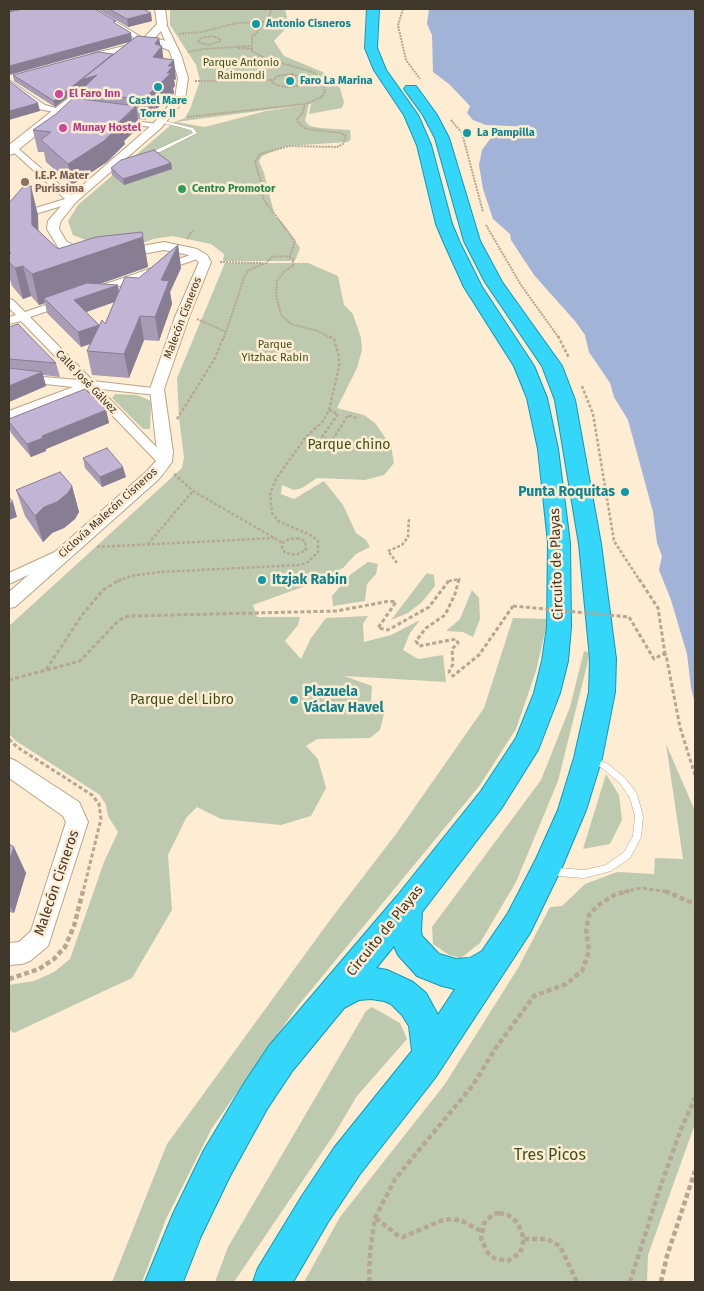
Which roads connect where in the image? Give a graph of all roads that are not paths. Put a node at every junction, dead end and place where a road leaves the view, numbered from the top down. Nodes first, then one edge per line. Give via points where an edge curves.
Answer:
1 (90, 9) edge
2 (160, 9) edge
3 (373, 9) edge
4 (388, 9) edge
5 (162, 24) junction
6 (146, 42) junction
7 (174, 51) junction
8 (103, 54) junction
9 (84, 59) edge
10 (124, 59) junction
11 (11, 79) edge
12 (58, 112) junction
13 (78, 114) edge
14 (107, 119) edge
15 (163, 123) junction
16 (11, 149) edge
17 (158, 150) edge
18 (72, 200) junction
19 (9, 219) edge
20 (199, 255) junction
21 (9, 302) edge
22 (22, 316) junction
23 (9, 321) edge
24 (9, 377) edge
25 (89, 385) junction
26 (156, 391) junction
27 (9, 415) edge
28 (168, 467) junction
29 (71, 549) junction
30 (9, 579) edge
31 (9, 602) edge
32 (588, 758) junction
33 (9, 767) edge
34 (547, 868) junction
35 (408, 906) junction
36 (9, 954) edge
37 (494, 961) junction
38 (328, 1001) junction
39 (423, 1066) junction
40 (276, 1279) edge
41 (164, 1282) edge

1 - 6 street
2 - 5 main road
3 - 35 highway, Circuito de Playas via 371,48 380,70 420,134 452,244 473,287 532,382 548,449 559,551 559,627 555,661 534,729 491,800
4 - 32 highway via 387,51 442,138 472,241 494,282 552,366 565,400 578,467 603,659 602,692
5 - 6 main road
5 - 7 street
6 - 7 main road via 158,42
6 - 8 street
6 - 10 main road
7 - 15 street via 183,82 180,99
8 - 9 street
8 - 10 main road via 118,54
10 - 12 main road
11 - 12 street via 42,107
12 - 13 street
12 - 16 main road
14 - 15 street
15 - 17 lane via 195,132
15 - 18 street
16 - 18 street
18 - 19 street
18 - 20 street via 54,221 53,229 62,244 79,254 104,256 164,246
20 - 22 street
20 - 26 street, Malecón Cisneros via 205,262
21 - 22 street, Calle José Gálvez
22 - 23 street
22 - 25 street, Calle José Gálvez
24 - 25 street
25 - 26 street
25 - 27 street
25 - 28 street, Calle José Gálvez
26 - 28 street, Malecón Cisneros
28 - 29 street via 153,475
29 - 30 street
29 - 31 street
32 - 34 highway via 572,810
32 - 34 lane via 605,766 622,780 634,797 639,816 638,838 627,855 608,868 584,874
33 - 36 street, Malecón Cisneros via 71,809 77,822 40,938 30,950
34 - 37 highway via 519,923
35 - 37 highway via 405,918 409,944 428,965 442,971 470,974
35 - 38 highway, Circuito de Playas
37 - 39 highway
38 - 39 highway via 355,985 371,983 402,993 423,1018 428,1034 428,1051
38 - 41 highway, Circuito de Playas via 281,1058 255,1097 217,1163
39 - 40 highway via 347,1161 315,1209

